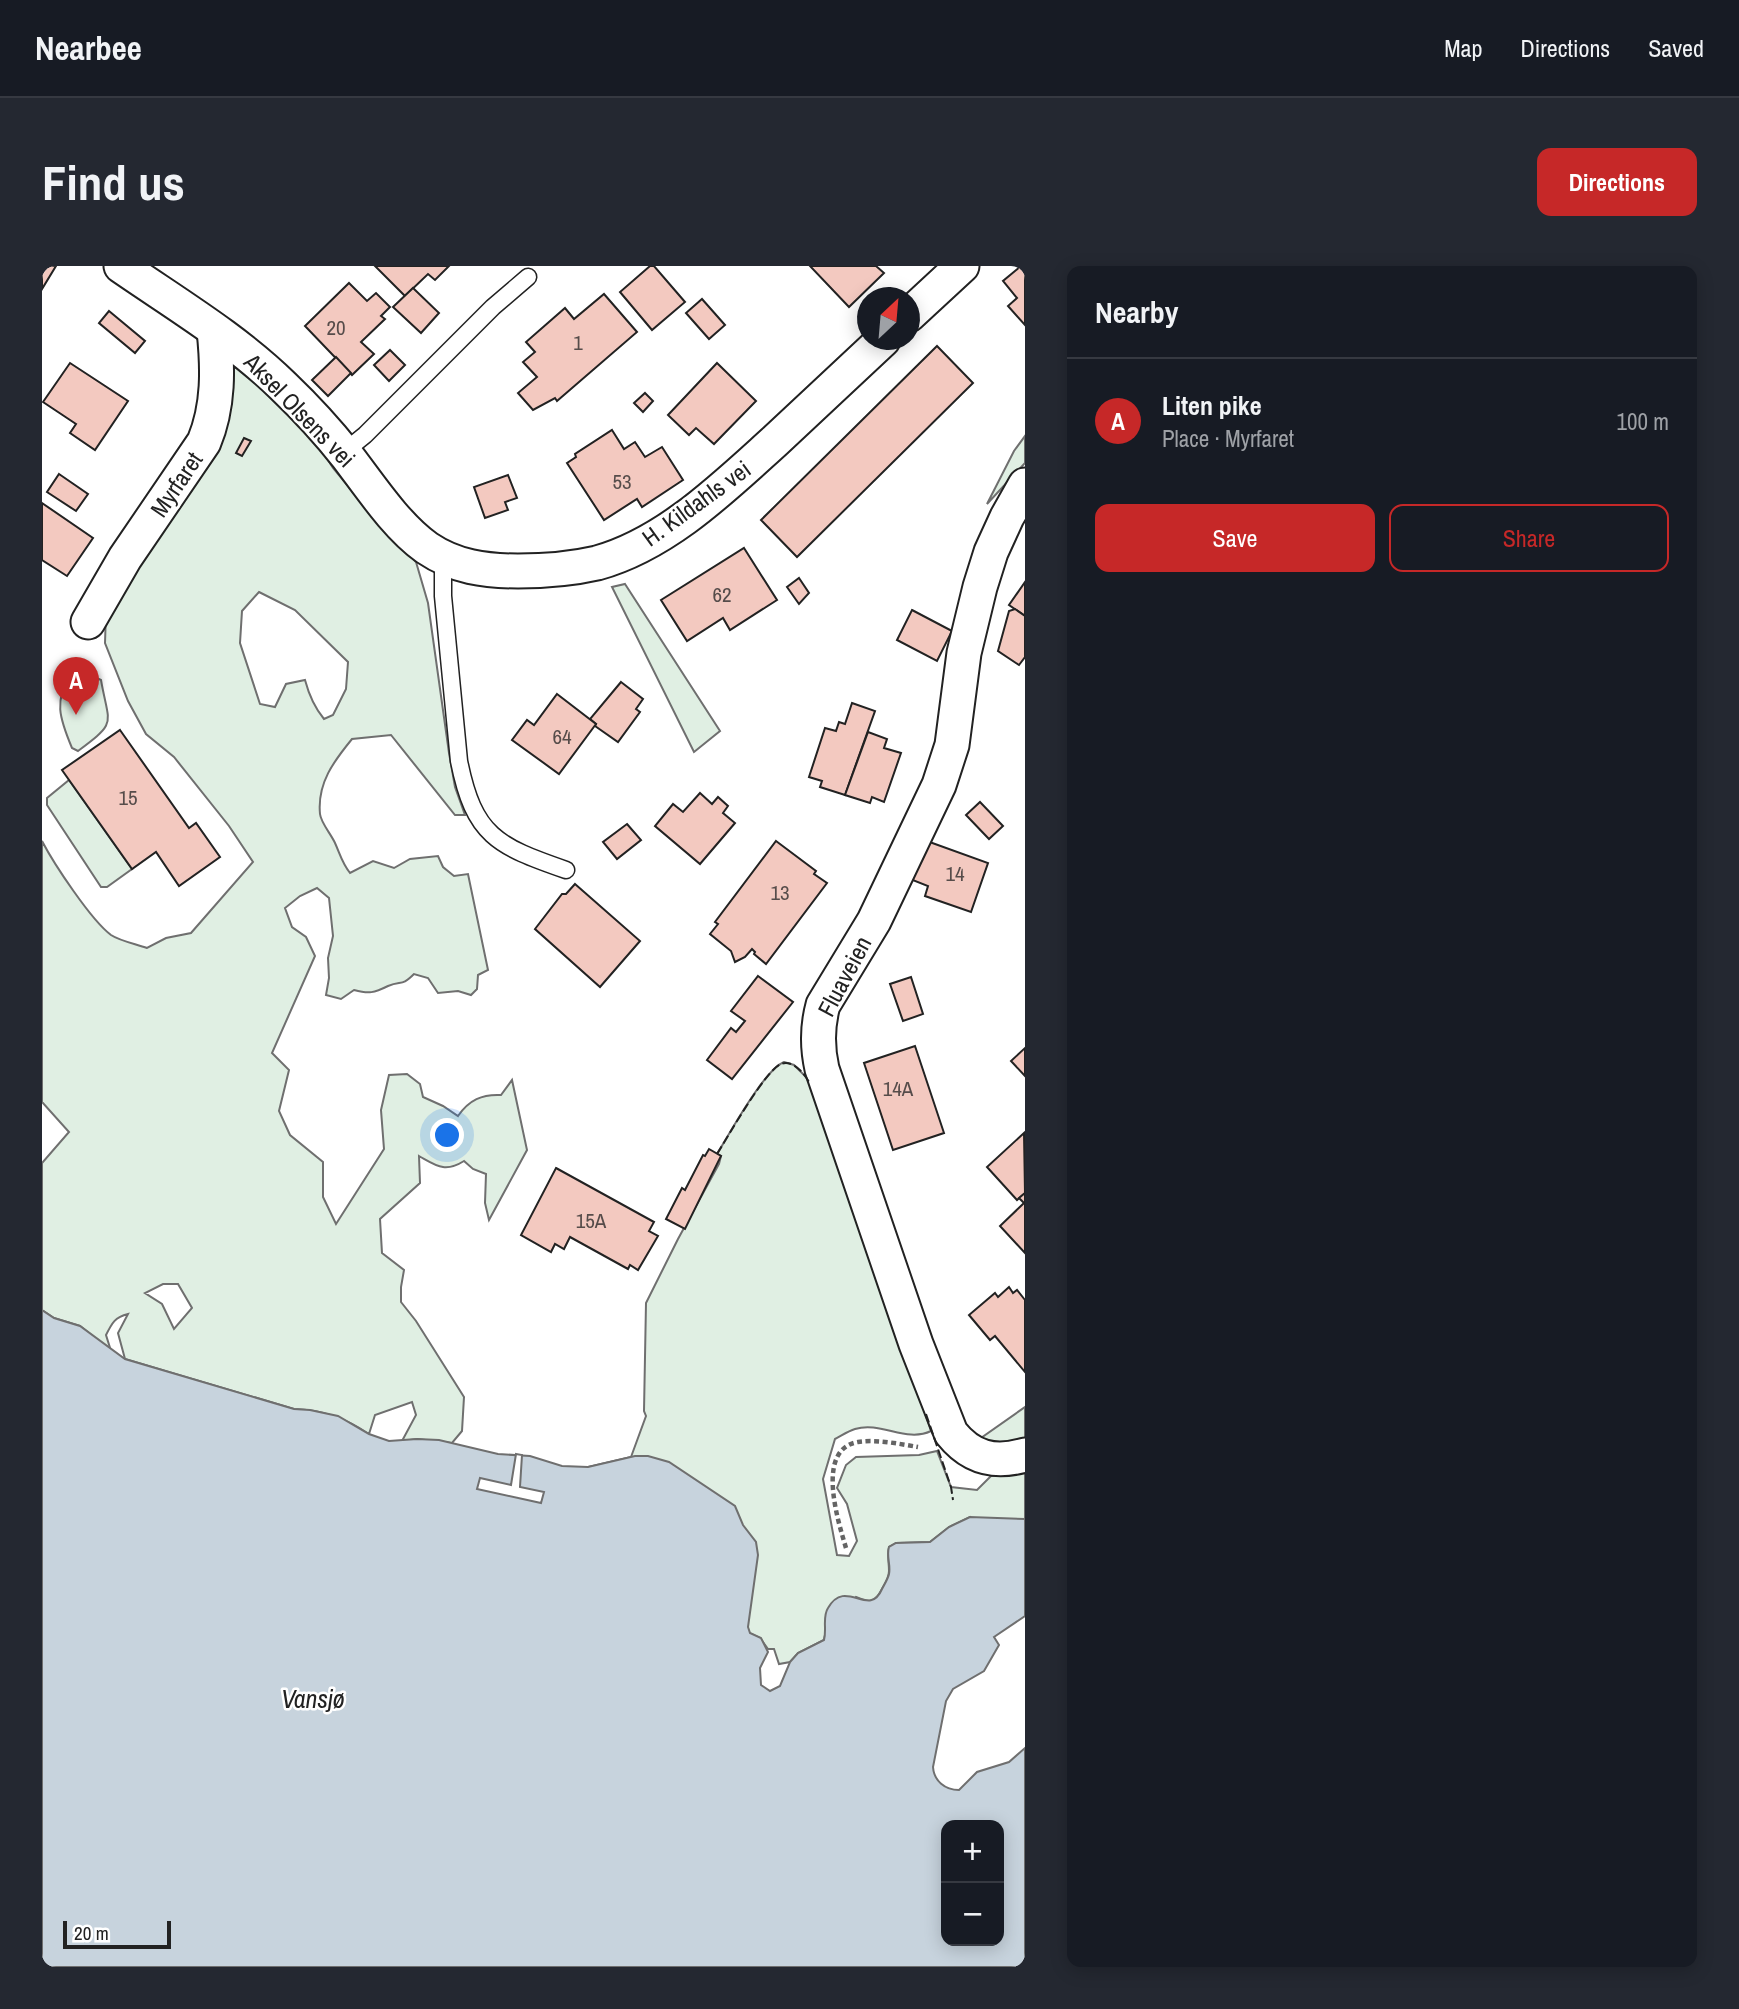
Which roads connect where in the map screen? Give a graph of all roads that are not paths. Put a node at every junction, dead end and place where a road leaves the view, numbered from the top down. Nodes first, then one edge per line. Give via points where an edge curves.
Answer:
1 (121, 266) edge
2 (949, 270) edge
3 (528, 277) dead end
4 (920, 303) edge
5 (214, 330) junction
6 (872, 350) edge
7 (344, 452) junction
8 (1025, 485) edge
9 (398, 519) joint
10 (447, 560) junction
11 (88, 622) dead end
12 (566, 870) dead end
13 (1025, 1455) edge

1 - 5 street, Aksel Olsens vei
2 - 4 street
3 - 7 lane
5 - 7 street, Aksel Olsens vei via 283,386
5 - 11 street, Myrfaret via 217,379 208,434
6 - 10 street, H. Kildahls vei via 721,490 630,550 598,562 533,571 474,568
7 - 9 street, Aksel Olsens vei
8 - 13 street, Fluaveien via 1001,528 980,587 964,653 952,745 939,785 874,921 823,1005 817,1044 916,1344 951,1433 982,1458
9 - 10 street, H. Kildahls vei
10 - 12 lane via 443,596 459,761 473,812 482,826 507,846

